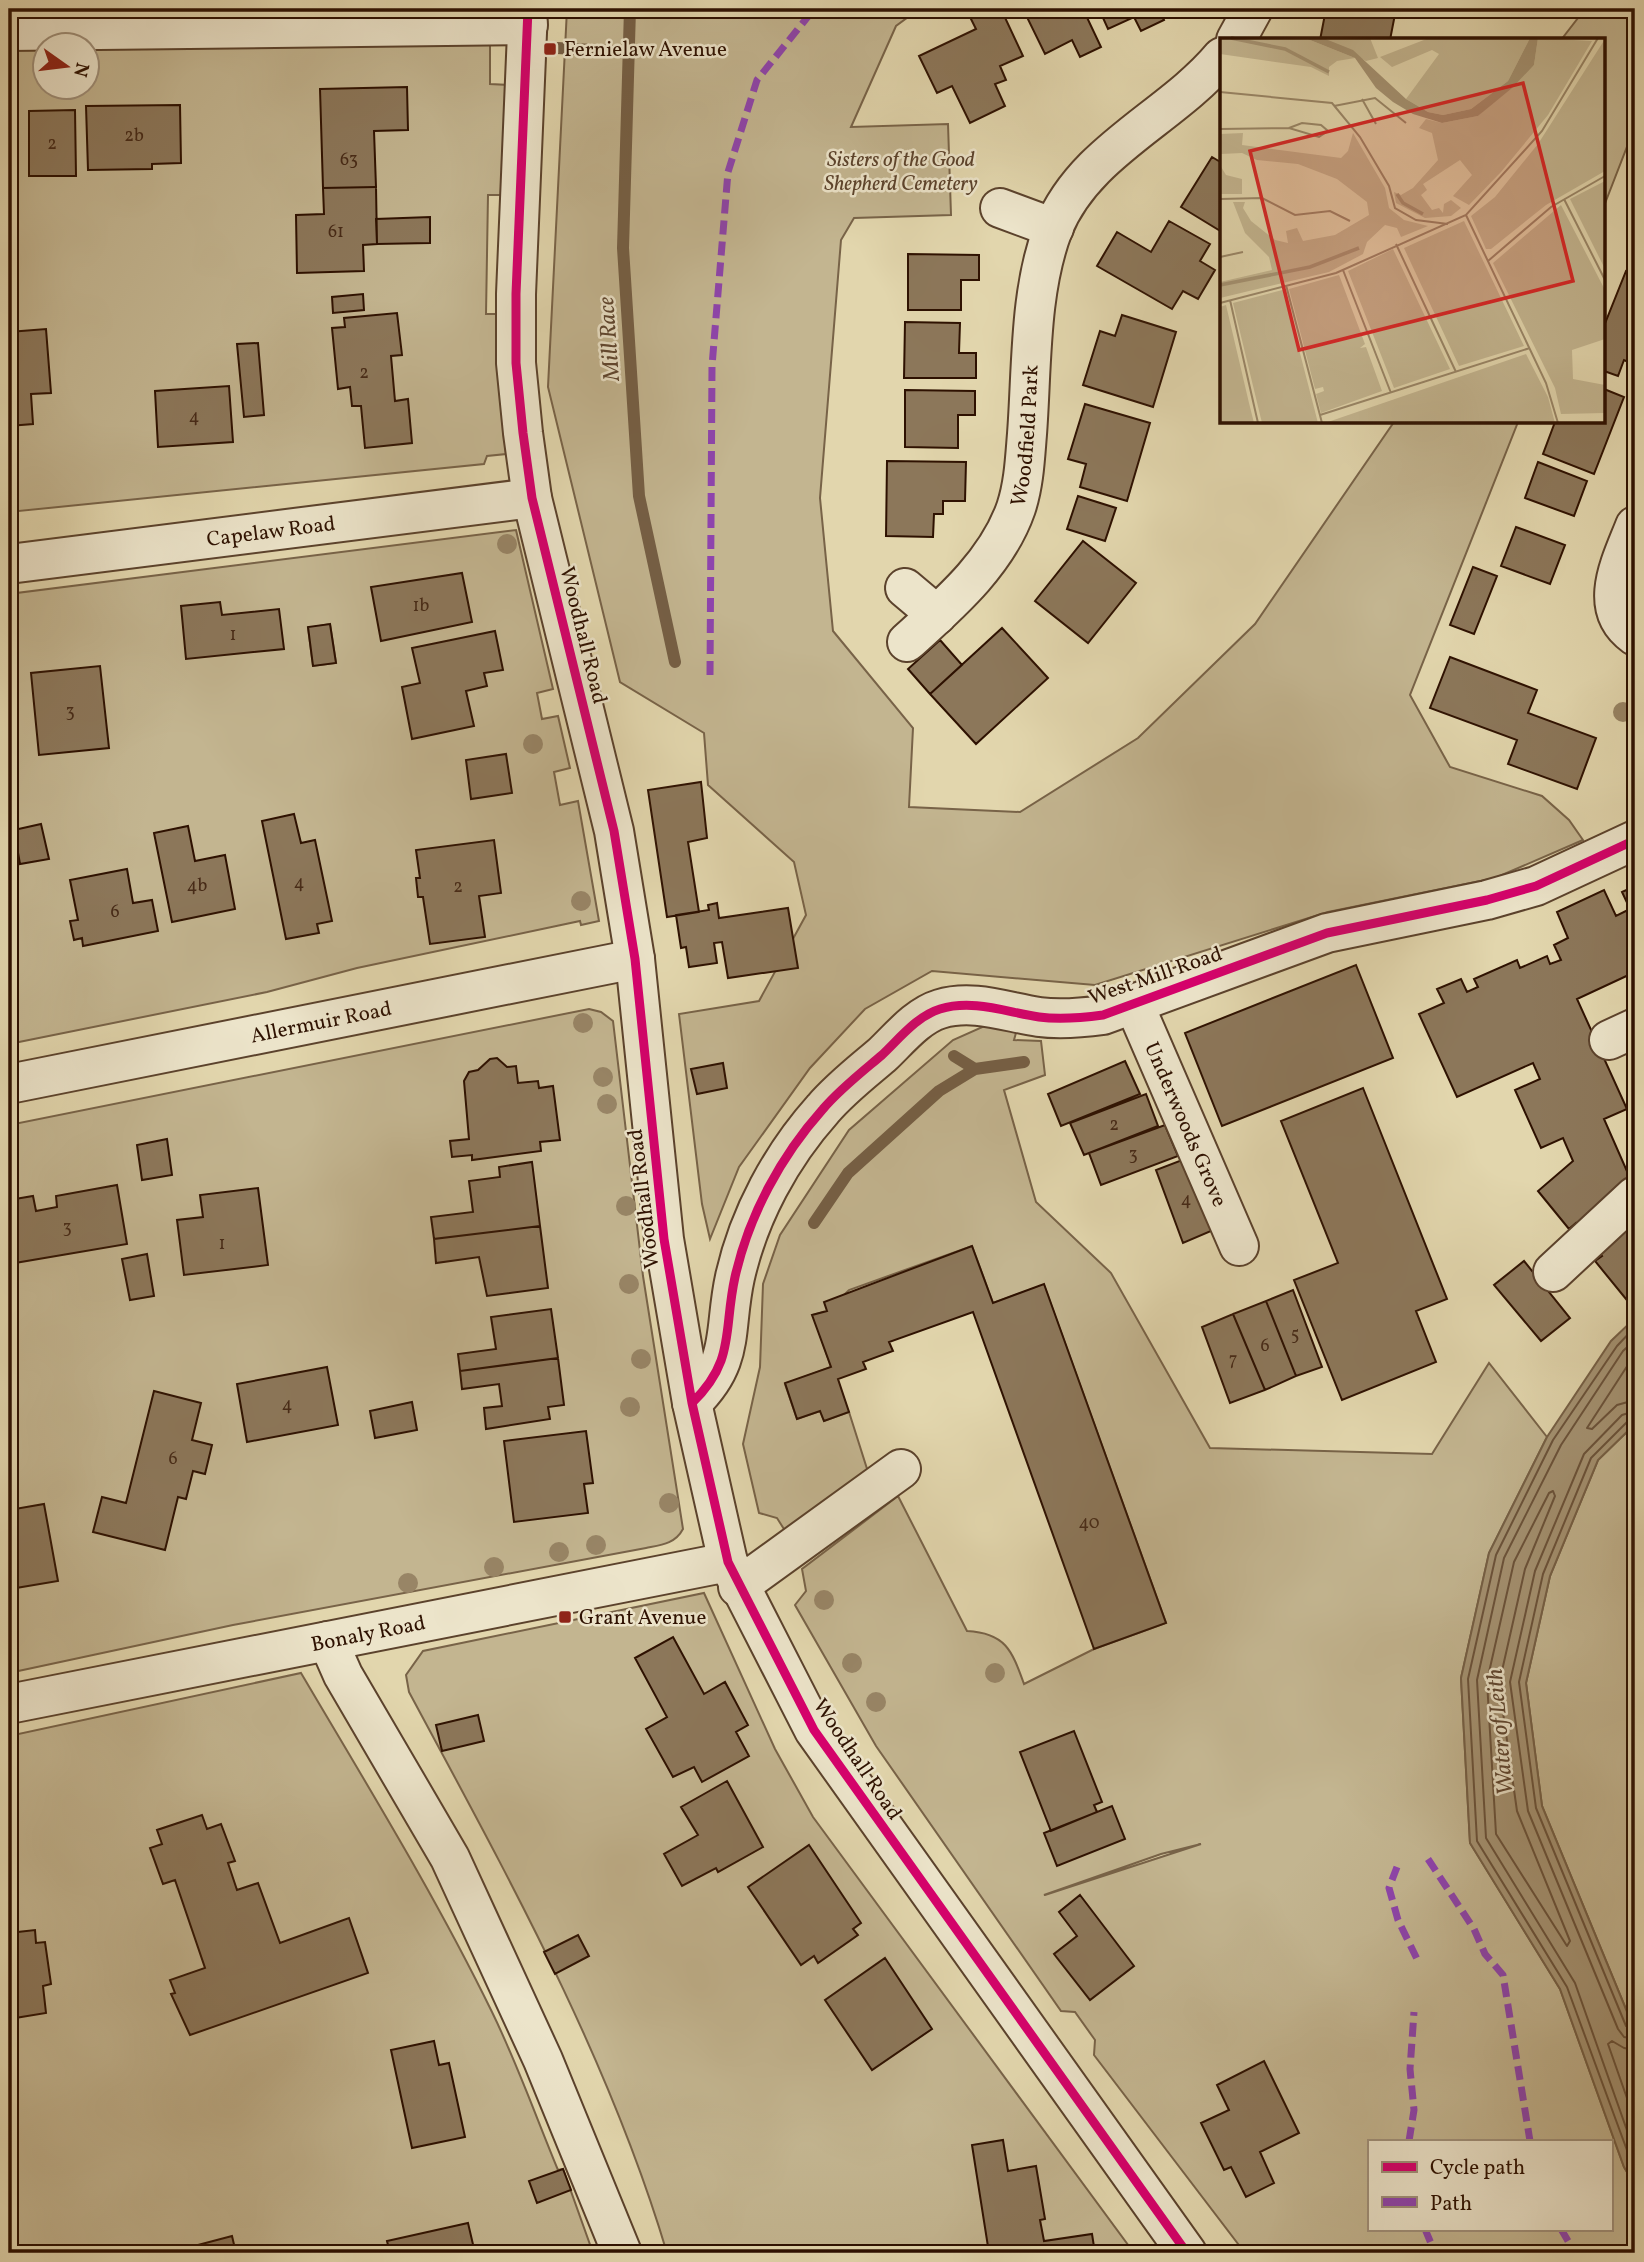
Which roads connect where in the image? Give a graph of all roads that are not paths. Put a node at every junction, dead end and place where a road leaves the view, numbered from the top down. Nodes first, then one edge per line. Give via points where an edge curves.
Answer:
1 (1253, 9) edge
2 (528, 17) edge
3 (9, 32) edge
4 (1237, 38) edge
5 (1220, 59) edge
6 (1000, 208) dead end
7 (1054, 229) junction
8 (532, 498) junction
9 (1635, 526) edge
10 (9, 564) edge
11 (905, 588) dead end
12 (937, 615) junction
13 (1635, 636) edge
14 (907, 642) dead end
15 (1635, 840) edge
16 (635, 959) junction
17 (1134, 1004) junction
18 (9, 1084) edge
19 (1635, 1196) edge
20 (1239, 1246) dead end
21 (1553, 1272) dead end
22 (692, 1403) junction
23 (901, 1469) dead end
24 (733, 1574) junction
25 (328, 1641) junction
26 (9, 1704) edge
27 (622, 2253) edge
28 (1187, 2253) edge

1 - 4 street
2 - 3 street
2 - 8 street, Woodhall Road via 516,363
5 - 7 street, Woodfield Park via 1094,167
6 - 7 street
7 - 12 street, Woodfield Park via 1042,271 1016,508 985,562
8 - 10 street, Capelaw Road
8 - 16 street, Woodhall Road via 614,831
9 - 13 street via 1617,570 1612,603 1623,628
11 - 12 street
12 - 14 street, Woodfield Park
15 - 17 street, West Mill Road via 1536,886 1327,933
16 - 18 street, Allermuir Road
16 - 22 street, Woodhall Road via 663,1238
17 - 20 street, Underwoods Grove
17 - 22 street, West Mill Road via 1103,1015 1071,1019 962,1005 919,1020 824,1108 781,1162 735,1276 725,1354 713,1383
19 - 21 street
22 - 24 street, Woodhall Road
23 - 24 street
24 - 25 street, Bonaly Road
24 - 28 street, Woodhall Road via 814,1730
25 - 26 street, Bonaly Road
25 - 27 street via 343,1675 450,1858 543,2060

